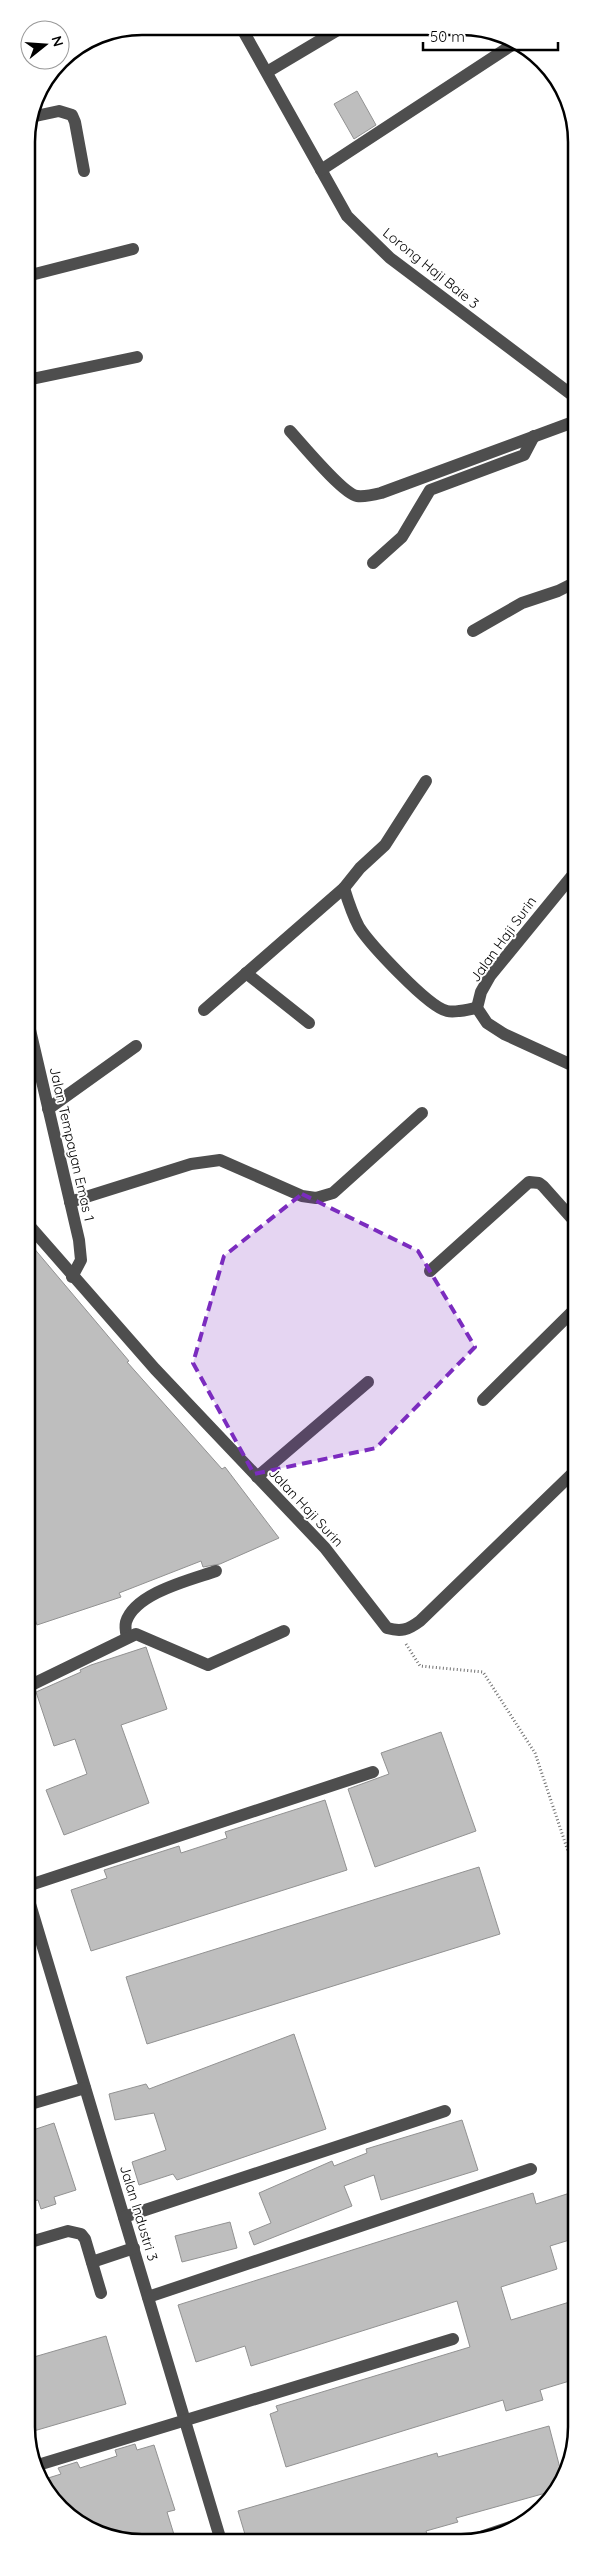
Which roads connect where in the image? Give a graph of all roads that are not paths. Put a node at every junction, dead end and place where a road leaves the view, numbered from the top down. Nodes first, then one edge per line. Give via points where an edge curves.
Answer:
1 (245, 35) edge
2 (329, 35) edge
3 (510, 47) edge
4 (266, 72) junction
5 (39, 115) edge
6 (321, 170) junction
7 (84, 171) dead end
8 (133, 249) dead end
9 (35, 274) edge
10 (137, 357) dead end
11 (35, 378) edge
12 (568, 392) edge
13 (568, 424) edge
14 (290, 431) dead end
15 (534, 436) junction
16 (373, 563) dead end
17 (568, 586) edge
18 (473, 631) dead end
19 (426, 781) dead end
20 (568, 880) edge
21 (344, 888) junction
22 (246, 973) junction
23 (477, 1008) junction
24 (204, 1010) dead end
25 (309, 1023) dead end
26 (136, 1046) dead end
27 (35, 1052) edge
28 (568, 1063) edge
29 (48, 1108) junction
30 (422, 1113) dead end
31 (70, 1202) junction
32 (568, 1214) edge
33 (35, 1233) edge
34 (430, 1270) dead end
35 (72, 1277) junction
36 (568, 1316) edge
37 (368, 1382) dead end
38 (483, 1400) dead end
39 (257, 1477) junction
40 (568, 1478) edge
41 (216, 1571) dead end
42 (284, 1631) dead end
43 (127, 1638) junction
44 (35, 1683) edge
45 (373, 1772) dead end
46 (35, 1883) edge
47 (35, 1921) edge
48 (85, 2088) junction
49 (35, 2103) edge
50 (445, 2111) dead end
51 (531, 2169) dead end
52 (124, 2217) junction
53 (35, 2241) edge
54 (134, 2248) junction
55 (92, 2262) junction
56 (101, 2293) dead end
57 (148, 2297) junction
58 (453, 2339) dead end
59 (185, 2419) junction
60 (42, 2464) edge
61 (219, 2534) edge

1 - 4 street, Lorong Haji Baie 3
2 - 4 street
3 - 6 street
4 - 6 street, Lorong Haji Baie 3
5 - 7 street via 59,111 72,115
6 - 12 street, Lorong Haji Baie 3 via 347,216 390,258
8 - 9 street
10 - 11 street
13 - 15 street
14 - 15 street via 344,488 356,496 381,493
15 - 16 street via 524,455 430,490 402,537
17 - 18 street via 522,603
19 - 21 street via 385,845
20 - 23 street, Jalan Haji Surin via 490,976
21 - 22 street
21 - 23 street via 360,927 407,980 446,1011
22 - 24 street
22 - 25 street
23 - 28 street via 487,1023 504,1034
26 - 29 street
27 - 29 street, Jalan Tempayan Emas 1
29 - 31 street, Jalan Tempayan Emas 1
30 - 31 street via 333,1193 316,1198 288,1190 220,1160 192,1164
31 - 35 street, Jalan Tempayan Emas 1 via 82,1255
32 - 34 street via 543,1186 529,1182
33 - 35 street, Jalan Haji Surin
35 - 39 street, Jalan Haji Surin
36 - 38 street
37 - 39 street
39 - 40 street, Jalan Haji Surin via 325,1548 387,1628 398,1631 420,1621
41 - 43 street via 146,1598 126,1622
42 - 43 street via 208,1665 142,1635
43 - 44 street
45 - 46 street
47 - 48 street, Jalan Industri 3
48 - 49 street
48 - 52 street, Jalan Industri 3
50 - 52 street
51 - 57 street
52 - 54 street, Jalan Industri 3
53 - 55 street via 75,2230 85,2239
54 - 55 street
54 - 57 street, Jalan Industri 3
55 - 56 street
57 - 59 street, Jalan Industri 3
58 - 59 street
59 - 60 street
59 - 61 street, Jalan Industri 3

